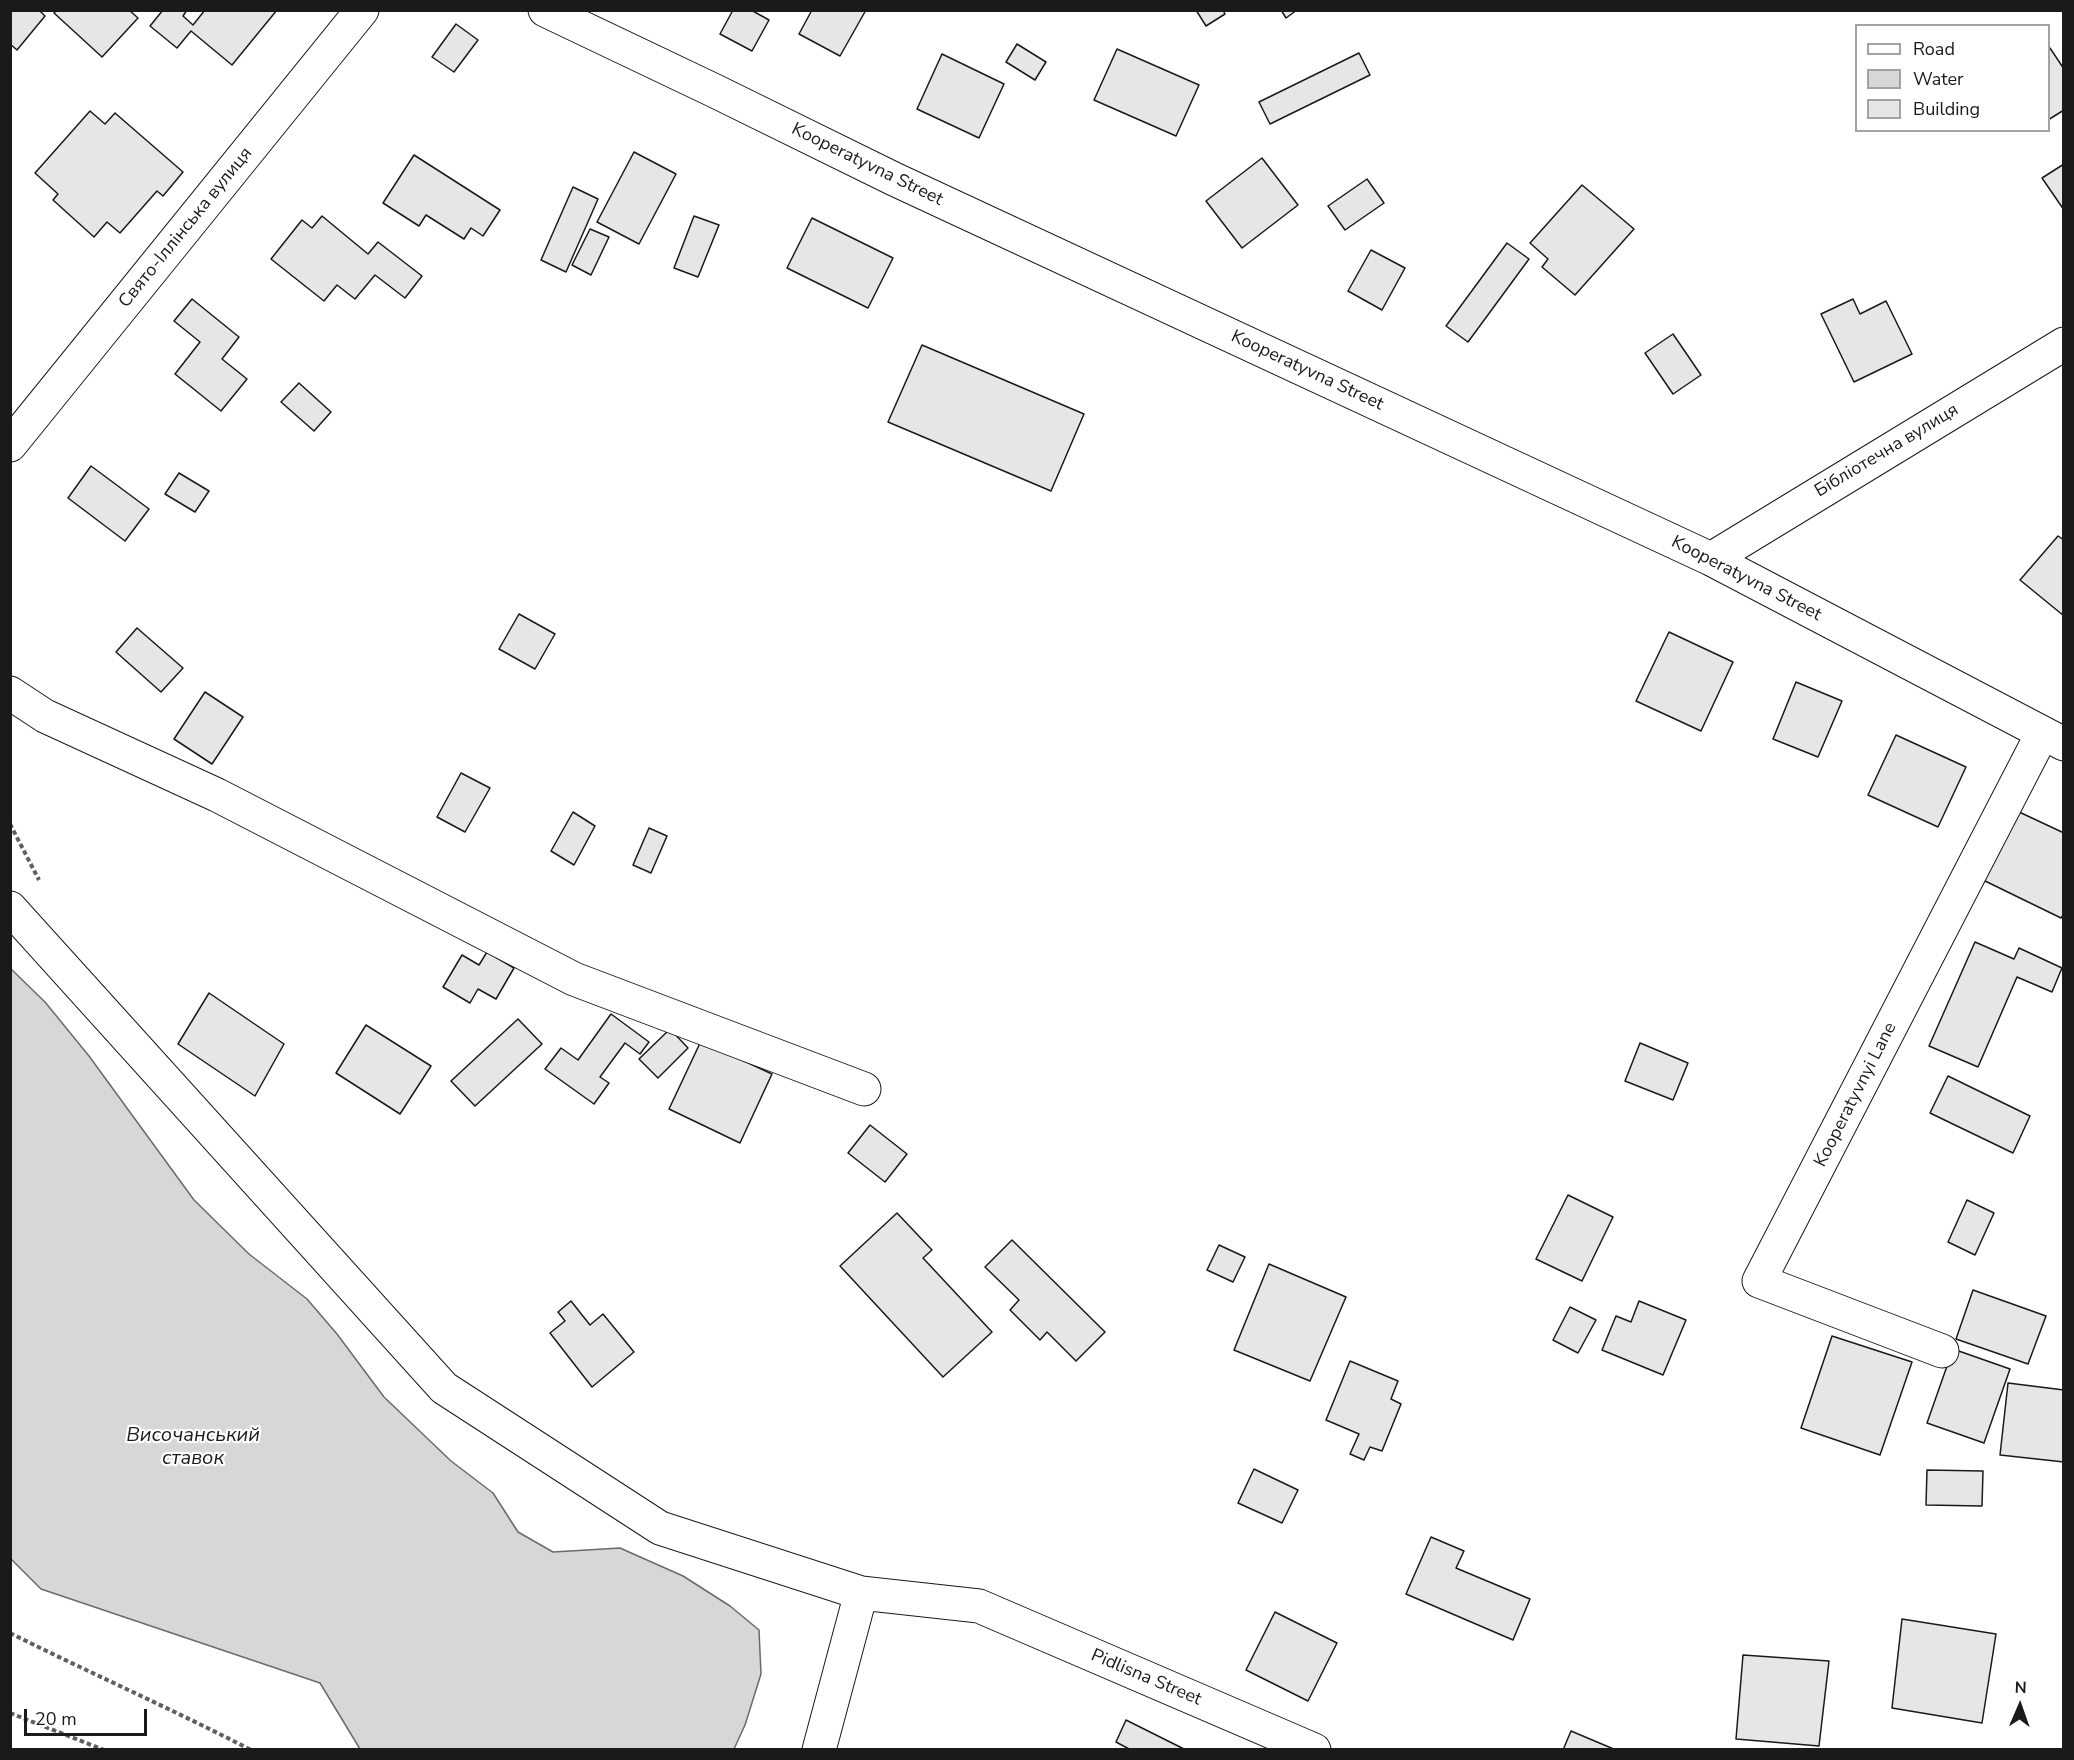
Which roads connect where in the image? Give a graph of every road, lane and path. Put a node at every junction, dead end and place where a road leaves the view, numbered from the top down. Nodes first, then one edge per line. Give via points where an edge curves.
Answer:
1 (362, 10) edge
2 (545, 10) edge
3 (2064, 344) edge
4 (10, 445) edge
5 (1711, 559) junction
6 (10, 693) edge
7 (2053, 739) edge
8 (10, 908) edge
9 (864, 1089) dead end
10 (1942, 1351) dead end
11 (861, 1593) junction
12 (10, 1634) edge
13 (10, 1713) edge
14 (104, 1749) edge
15 (250, 1749) edge
16 (819, 1749) edge
17 (1314, 1749) edge

1 - 4 street, Свято-Іллінська вулиця
2 - 5 street, Kooperatyvna Street via 894,179
3 - 5 street, Бібліотечна вулиця
5 - 7 street, Kooperatyvna Street
6 - 9 street via 45,716 217,795 574,980
7 - 10 street, Kooperatyvnyi Lane via 1759,1281
8 - 11 street, Pidlisna Street via 444,1388 660,1528
11 - 16 street
11 - 17 street, Pidlisna Street via 979,1606
12 - 15 path
13 - 14 path

